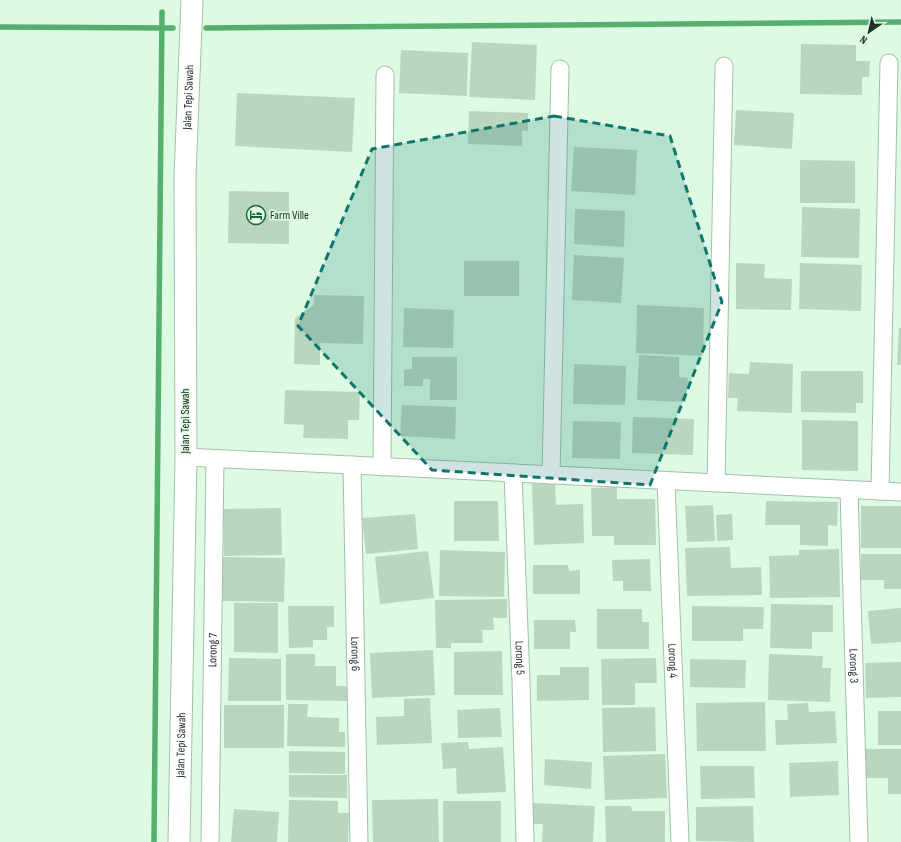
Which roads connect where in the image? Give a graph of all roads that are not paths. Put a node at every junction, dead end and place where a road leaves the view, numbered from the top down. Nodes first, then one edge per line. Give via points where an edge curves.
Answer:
1 (192, 0) edge
2 (889, 63) dead end
3 (724, 66) dead end
4 (560, 69) dead end
5 (385, 75) dead end
6 (186, 458) junction
7 (215, 459) junction
8 (352, 466) junction
9 (382, 467) junction
10 (512, 473) junction
11 (551, 475) junction
12 (666, 481) junction
13 (716, 483) junction
14 (849, 490) junction
15 (880, 491) junction
16 (901, 492) edge
17 (179, 842) edge
18 (210, 842) edge
19 (359, 842) edge
20 (526, 842) edge
21 (680, 842) edge
22 (859, 842) edge

1 - 6 street, Jalan Tepi Sawah via 185,176
2 - 15 street
3 - 13 street
4 - 11 street
5 - 9 street
6 - 7 street
6 - 17 street, Jalan Tepi Sawah
7 - 8 street
7 - 18 street, Lorong 7
8 - 9 street
8 - 19 street, Lorong 6
9 - 10 street
10 - 11 street
10 - 20 street, Lorong 5
11 - 12 street
12 - 13 street
12 - 21 street, Lorong 4
13 - 14 street
14 - 15 street
14 - 22 street, Lorong 3
15 - 16 street

